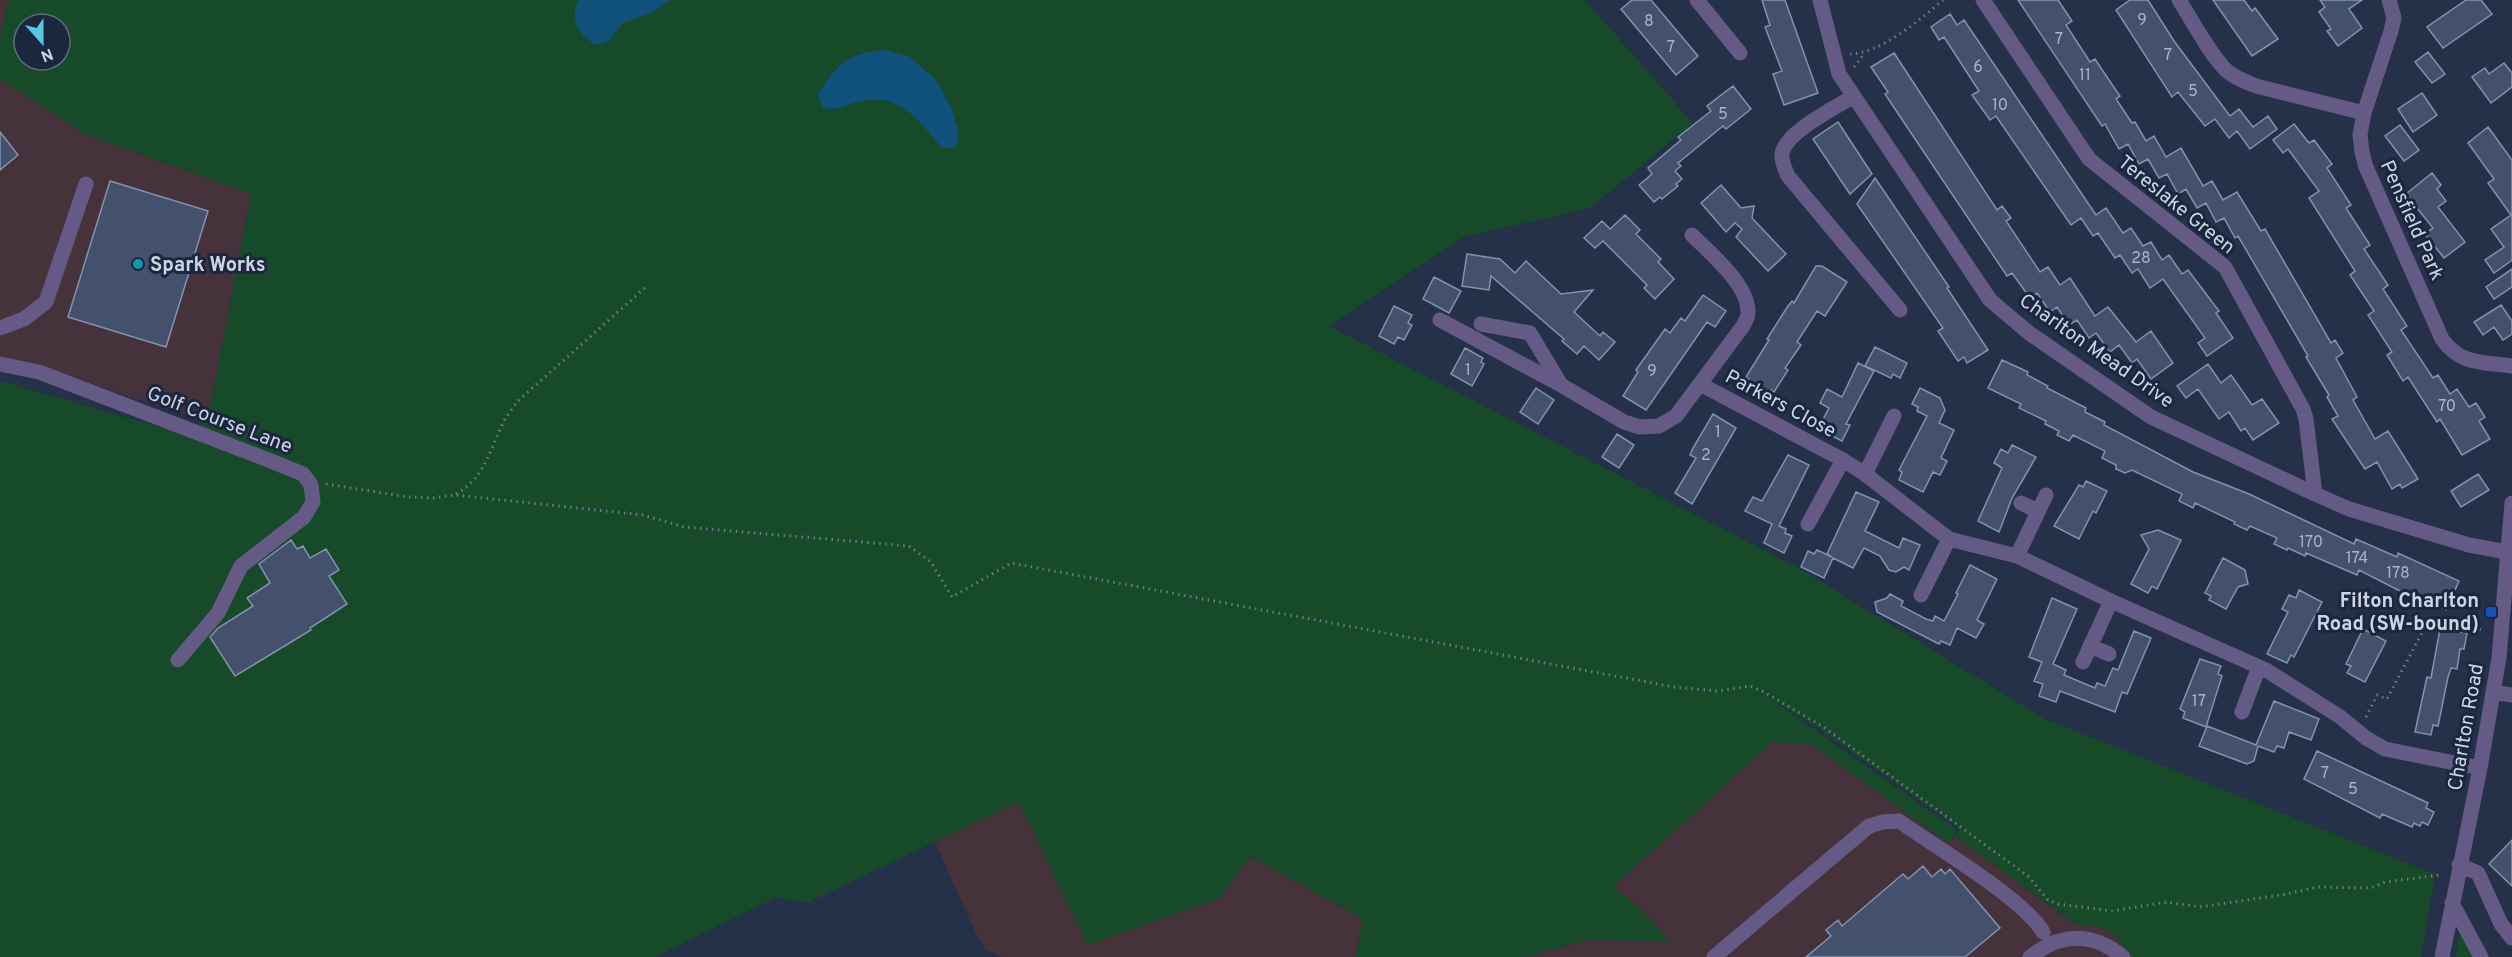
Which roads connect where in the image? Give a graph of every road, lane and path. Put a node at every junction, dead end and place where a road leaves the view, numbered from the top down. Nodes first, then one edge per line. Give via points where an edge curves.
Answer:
1 (1697, 0) edge
2 (1820, 0) edge
3 (1942, 0) edge
4 (1983, 0) edge
5 (2179, 0) edge
6 (2393, 2) edge
7 (1740, 53) dead end
8 (1833, 55) junction
9 (1854, 96) junction
10 (2364, 113) junction
11 (86, 184) dead end
12 (1692, 234) dead end
13 (647, 285) dead end
14 (1900, 310) dead end
15 (1440, 320) dead end
16 (1481, 324) dead end
17 (0, 328) edge
18 (0, 364) edge
19 (2512, 366) edge
20 (1700, 384) junction
21 (1561, 385) junction
22 (1894, 416) dead end
23 (1843, 460) junction
24 (303, 474) junction
25 (1865, 474) junction
26 (2315, 494) junction
27 (455, 495) junction
28 (2046, 495) dead end
29 (2512, 502) edge
30 (2021, 503) dead end
31 (2038, 512) junction
32 (1808, 524) dead end
33 (1949, 539) junction
34 (2507, 552) junction
35 (2017, 556) junction
36 (1922, 585) dead end
37 (2111, 601) junction
38 (2501, 632) junction
39 (2090, 645) junction
40 (2109, 654) dead end
41 (178, 660) dead end
42 (2083, 662) dead end
43 (2259, 667) junction
44 (2493, 692) junction
45 (2512, 695) edge
46 (2242, 712) dead end
47 (2358, 732) junction
48 (2480, 768) junction
49 (2458, 869) junction
50 (2452, 903) junction
51 (2043, 932) dead end
52 (2512, 938) edge
53 (1714, 957) edge
54 (2030, 957) edge
55 (2123, 957) edge
56 (2442, 957) edge
57 (2481, 957) edge

1 - 7 street
2 - 8 street, Charlton Mead Drive
3 - 8 path via 1917,23 1864,54
4 - 26 street, Tereslake Green via 2089,159 2225,267 2306,419
5 - 10 street via 2222,65 2240,80
6 - 10 street, Pensfield Park via 2391,32
8 - 9 street, Charlton Mead Drive via 1839,74
9 - 14 street via 1786,142 1783,165 1788,176
9 - 26 street, Charlton Mead Drive via 1990,300 2030,333 2151,417
10 - 19 street, Pensfield Park via 2360,135 2366,167 2442,339 2450,351 2464,359
11 - 17 street via 46,302 24,319
12 - 20 street, Parkers Close via 1737,283 1748,314
13 - 27 path via 519,400 505,419 482,470 471,485
15 - 21 street
16 - 21 street, Parkers Close via 1530,333
18 - 24 street, Golf Course Lane via 39,372
20 - 21 street, Parkers Close via 1676,416 1659,426 1640,427 1624,422
20 - 23 street, Parkers Close
22 - 25 street
23 - 25 street, Parkers Close
23 - 32 street
24 - 27 path via 333,486 432,498
24 - 41 street, Golf Course Lane via 311,485 313,502 304,517 241,566 218,613
25 - 33 street, Parkers Close
26 - 34 street, Charlton Mead Drive via 2371,516
27 - 49 path via 643,515 684,527 909,546 931,562 952,597 1011,563 1674,687 1718,691 1750,686 1822,726 2028,876 2048,900 2058,904 2112,911 2167,902 2200,907 2318,887 2371,888
28 - 31 street
29 - 34 street, Charlton Road
30 - 31 street
31 - 35 street
33 - 35 street
33 - 36 street
34 - 38 street, Charlton Road
35 - 37 street
37 - 39 street
37 - 43 street
38 - 44 street, Charlton Road
38 - 47 path via 2427,623 2387,699 2377,694
39 - 40 street
39 - 42 street
43 - 46 street
43 - 47 street
44 - 45 street
44 - 48 street, Charlton Road
47 - 48 street via 2392,752
48 - 49 street, Charlton Road
49 - 50 street, Charlton Road
49 - 52 street via 2478,873 2501,924
50 - 56 street, Charlton Road
50 - 57 street
51 - 53 street via 2037,921 1998,890 1899,821 1883,822 1869,826
54 - 55 street via 2055,941 2085,938 2102,943

